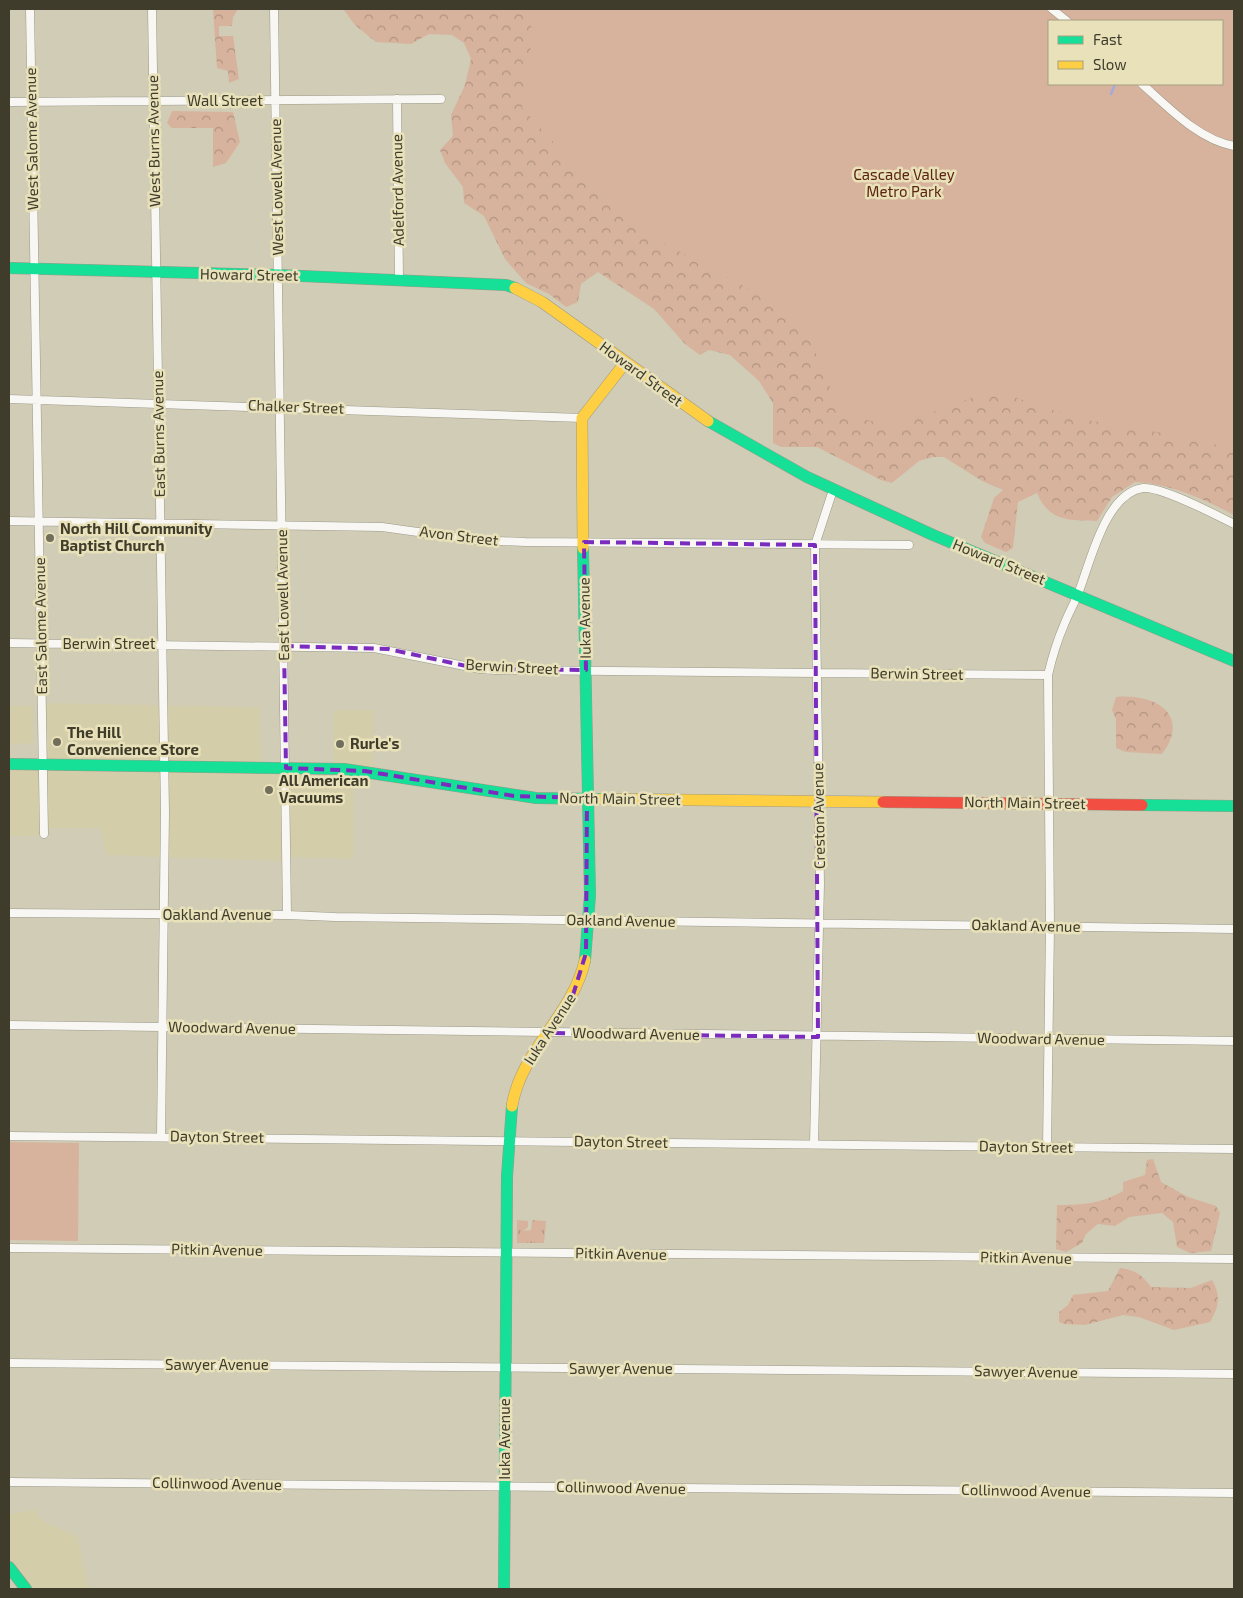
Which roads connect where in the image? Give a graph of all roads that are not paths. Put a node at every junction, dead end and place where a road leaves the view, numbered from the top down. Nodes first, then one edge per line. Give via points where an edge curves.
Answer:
1 (30, 9) edge
2 (152, 9) edge
3 (274, 9) edge
4 (1052, 9) edge
5 (1066, 20) edge
6 (1143, 85) edge
7 (397, 99) junction
8 (441, 99) dead end
9 (153, 101) junction
10 (275, 101) junction
11 (9, 102) edge
12 (32, 102) junction
13 (1234, 146) edge
14 (9, 268) edge
15 (34, 268) junction
16 (156, 272) junction
17 (278, 275) junction
18 (399, 280) junction
19 (625, 363) junction
20 (9, 400) edge
21 (37, 401) junction
22 (158, 403) junction
23 (280, 407) junction
24 (582, 418) junction
25 (833, 490) junction
26 (9, 521) edge
27 (39, 521) junction
28 (161, 523) junction
29 (1234, 524) edge
30 (282, 525) junction
31 (584, 542) junction
32 (815, 545) junction
33 (909, 545) dead end
34 (1078, 594) junction
35 (9, 643) edge
36 (41, 644) junction
37 (162, 645) junction
38 (284, 646) junction
39 (1234, 661) edge
40 (586, 670) junction
41 (816, 673) junction
42 (1048, 676) junction
43 (9, 764) edge
44 (44, 764) junction
45 (164, 766) junction
46 (286, 768) junction
47 (587, 798) junction
48 (818, 801) junction
49 (1050, 804) junction
50 (1234, 806) edge
51 (44, 834) dead end
52 (9, 913) edge
53 (164, 915) junction
54 (286, 915) junction
55 (588, 921) junction
56 (820, 924) junction
57 (1050, 927) junction
58 (1234, 929) edge
59 (9, 1025) edge
60 (162, 1027) junction
61 (547, 1033) junction
62 (818, 1037) junction
63 (1049, 1039) junction
64 (1234, 1041) edge
65 (9, 1136) edge
66 (161, 1136) junction
67 (508, 1141) junction
68 (814, 1144) junction
69 (1047, 1147) junction
70 (1234, 1149) edge
71 (9, 1248) edge
72 (507, 1253) junction
73 (1234, 1259) edge
74 (9, 1363) edge
75 (506, 1368) junction
76 (1234, 1374) edge
77 (9, 1482) edge
78 (505, 1486) junction
79 (1234, 1493) edge
80 (9, 1567) edge
81 (26, 1589) edge
82 (504, 1589) edge

1 - 12 street, West Salome Avenue
2 - 9 street, West Burns Avenue
3 - 10 street, West Lowell Avenue
4 - 5 street
6 - 13 street via 1197,130
7 - 8 street, Wall Street
7 - 10 street, Wall Street
7 - 18 street, Adelford Avenue
9 - 10 street, Wall Street
9 - 12 street, Wall Street
9 - 16 street, West Burns Avenue
10 - 17 street, West Lowell Avenue
11 - 12 street, Wall Street
12 - 15 street, West Salome Avenue
14 - 15 main road, Howard Street
15 - 16 main road, Howard Street
15 - 21 street, East Salome Avenue
16 - 17 main road, Howard Street
16 - 22 street, East Burns Avenue
17 - 18 main road, Howard Street
17 - 23 street, East Lowell Avenue
18 - 19 main road, Howard Street via 499,284 520,290 542,302
19 - 24 main road
19 - 25 main road, Howard Street via 718,428
20 - 21 street, Chalker Street
21 - 22 street, Chalker Street
21 - 27 street, East Salome Avenue
22 - 23 street, Chalker Street
22 - 28 street, East Burns Avenue
23 - 24 street, Chalker Street
23 - 30 street, East Lowell Avenue
24 - 31 main road, Iuka Avenue
25 - 32 street, Creston Avenue
25 - 34 main road, Howard Street
26 - 27 street, Avon Street
27 - 28 street, Avon Street
27 - 36 street, East Salome Avenue
28 - 30 street, Avon Street
28 - 37 street, East Burns Avenue
29 - 34 street via 1158,491 1136,490 1122,499 1109,516
30 - 31 street, Avon Street via 382,526 475,540
30 - 38 street, East Lowell Avenue
31 - 32 street, Avon Street
31 - 40 main road, Iuka Avenue
32 - 33 street, Avon Street
32 - 41 street, Creston Avenue
34 - 39 main road, Howard Street
34 - 42 street via 1056,644
35 - 36 street, Berwin Street
36 - 37 street, Berwin Street
36 - 44 street, East Salome Avenue
37 - 38 street, Berwin Street
37 - 45 street, East Burns Avenue
38 - 40 street, Berwin Street via 388,649 480,669
38 - 46 street, East Lowell Avenue
40 - 41 street, Berwin Street
40 - 47 main road, Iuka Avenue
41 - 42 street, Berwin Street
41 - 48 street, Creston Avenue
42 - 49 street
43 - 44 main road, North Main Street
44 - 45 main road, North Main Street
44 - 51 street, East Salome Avenue
45 - 46 main road, North Main Street
45 - 53 street, East Burns Avenue
46 - 47 main road, North Main Street via 365,771 514,796
46 - 54 street, East Lowell Avenue
47 - 48 main road, North Main Street
47 - 55 main road, Iuka Avenue
48 - 49 main road, North Main Street
48 - 56 street, Creston Avenue
49 - 50 main road, North Main Street
49 - 57 street
52 - 53 street, Oakland Avenue
53 - 54 street, Oakland Avenue
53 - 60 street, East Burns Avenue
54 - 55 street, Oakland Avenue
55 - 56 street, Oakland Avenue
55 - 61 main road, Iuka Avenue via 586,953 579,981 565,1010
56 - 57 street, Oakland Avenue
56 - 62 street, Creston Avenue
57 - 58 street, Oakland Avenue
57 - 63 street
59 - 60 street, Woodward Avenue
60 - 61 street, Woodward Avenue
60 - 66 street, East Burns Avenue
61 - 62 street, Woodward Avenue
61 - 67 main road, Iuka Avenue via 528,1059 518,1080
62 - 63 street, Woodward Avenue
62 - 68 street, Creston Avenue
63 - 64 street, Woodward Avenue
63 - 69 street
65 - 66 street, Dayton Street
66 - 67 street, Dayton Street
67 - 68 street, Dayton Street
67 - 72 main road, Iuka Avenue
68 - 69 street, Dayton Street
69 - 70 street, Dayton Street
71 - 72 street, Pitkin Avenue
72 - 73 street, Pitkin Avenue
72 - 75 main road, Iuka Avenue
74 - 75 street, Sawyer Avenue
75 - 76 street, Sawyer Avenue
75 - 78 main road, Iuka Avenue
77 - 78 street, Collinwood Avenue
78 - 79 street, Collinwood Avenue
78 - 82 main road, Iuka Avenue
80 - 81 main road

